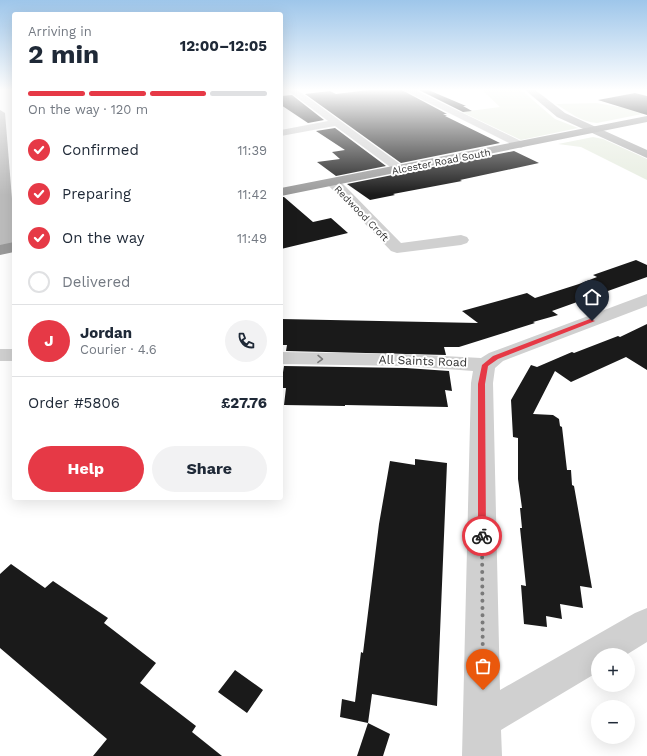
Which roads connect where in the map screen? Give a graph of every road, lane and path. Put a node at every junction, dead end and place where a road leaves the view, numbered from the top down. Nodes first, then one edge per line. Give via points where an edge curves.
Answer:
1 (1, 124) edge
2 (329, 124) edge
3 (339, 124) edge
4 (477, 124) edge
5 (581, 124) edge
6 (622, 124) edge
7 (594, 130) junction
8 (283, 132) edge
9 (520, 145) junction
10 (647, 154) edge
11 (400, 169) junction
12 (333, 182) junction
13 (283, 192) edge
14 (461, 240) dead end
15 (7, 248) edge
16 (647, 300) edge
17 (0, 355) edge
18 (12, 355) edge
19 (283, 358) edge
20 (485, 365) junction
21 (647, 624) edge
22 (483, 720) junction
23 (482, 756) edge

1 - 15 main road
2 - 8 street
3 - 11 street
4 - 9 street
5 - 7 main road
6 - 7 highway, Alcester Road South
7 - 9 highway, Alcester Road South
7 - 10 main road
9 - 11 highway, Alcester Road South
11 - 12 highway, Alcester Road South
12 - 13 highway, Alcester Road South
12 - 14 street, Redwood Croft via 355,203 365,218 397,248
16 - 20 street, All Saints Road via 496,357
17 - 18 street
19 -> 20 street, All Saints Road via 406,360
20 - 22 street via 482,384
21 - 22 street
22 - 23 street

